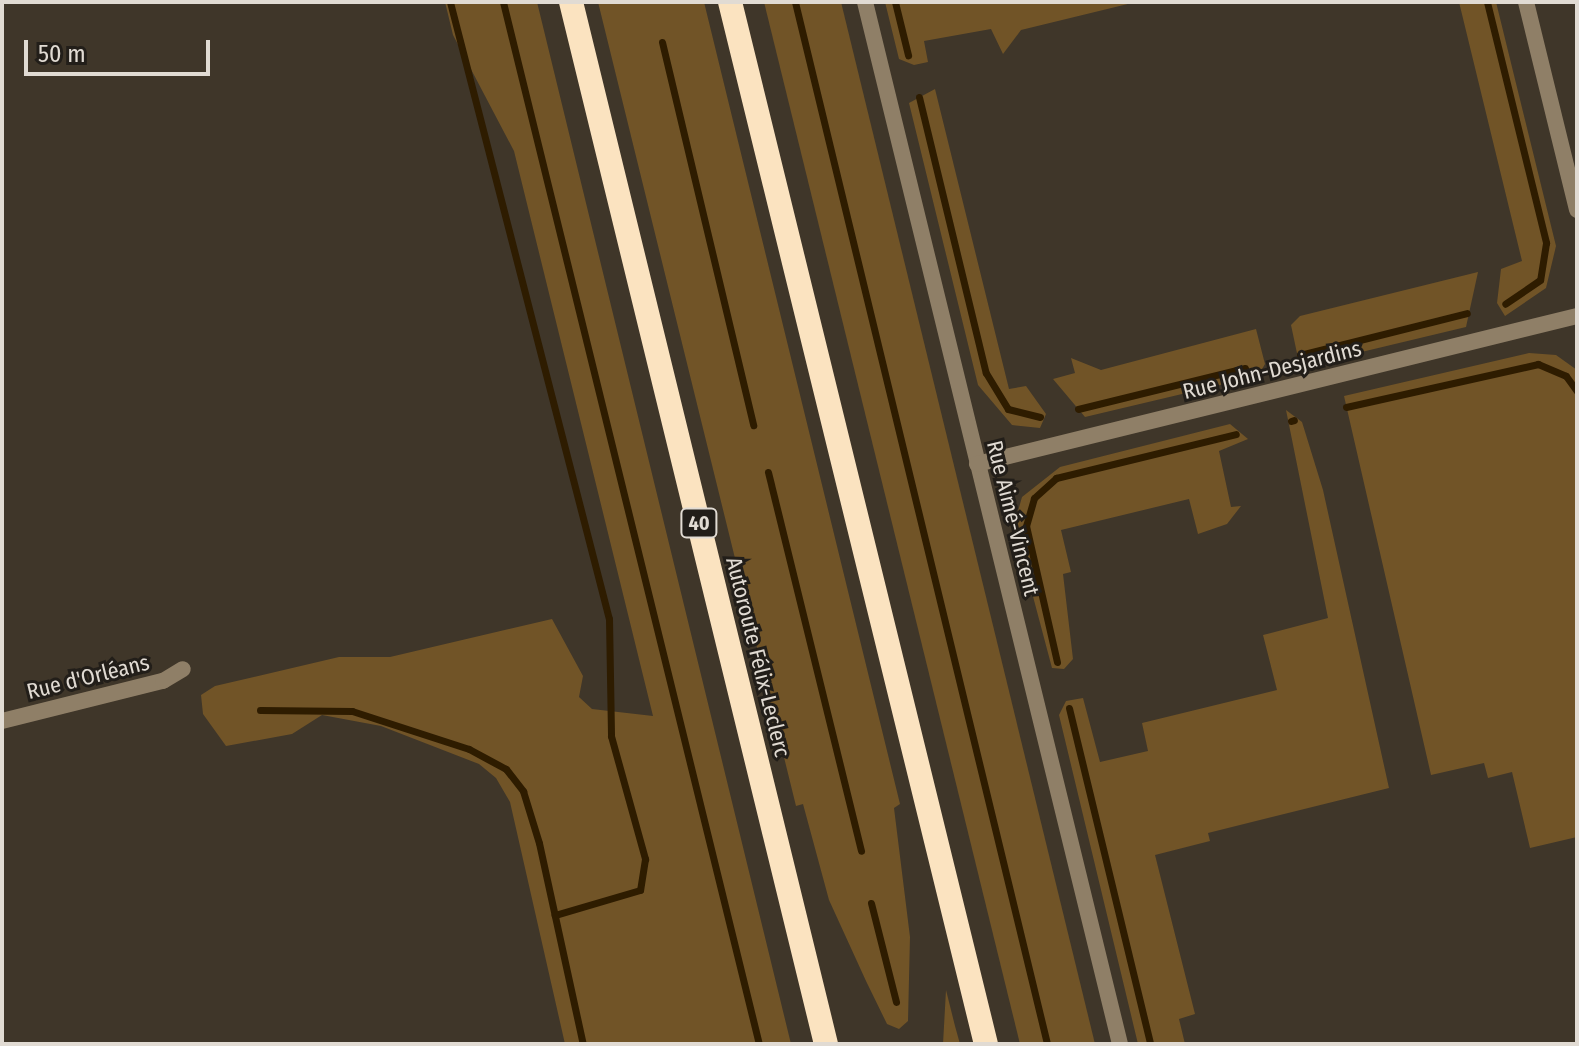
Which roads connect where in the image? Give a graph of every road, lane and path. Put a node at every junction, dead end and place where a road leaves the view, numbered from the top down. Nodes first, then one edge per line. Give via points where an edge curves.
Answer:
1 (571, 2) edge
2 (730, 2) edge
3 (865, 2) edge
4 (1526, 2) edge
5 (1577, 210) edge
6 (1577, 316) edge
7 (977, 464) junction
8 (183, 669) dead end
9 (2, 721) edge
10 (826, 1044) edge
11 (986, 1044) edge
12 (1120, 1044) edge

1 - 10 highway, Autoroute Félix-Leclerc / 40
2 - 11 highway
3 - 7 street, Rue Aimé-Vincent
4 - 5 street
6 - 7 street, Rue John-Desjardins
7 - 12 street, Rue Aimé-Vincent
8 - 9 street, Rue d'Orléans via 163,681

